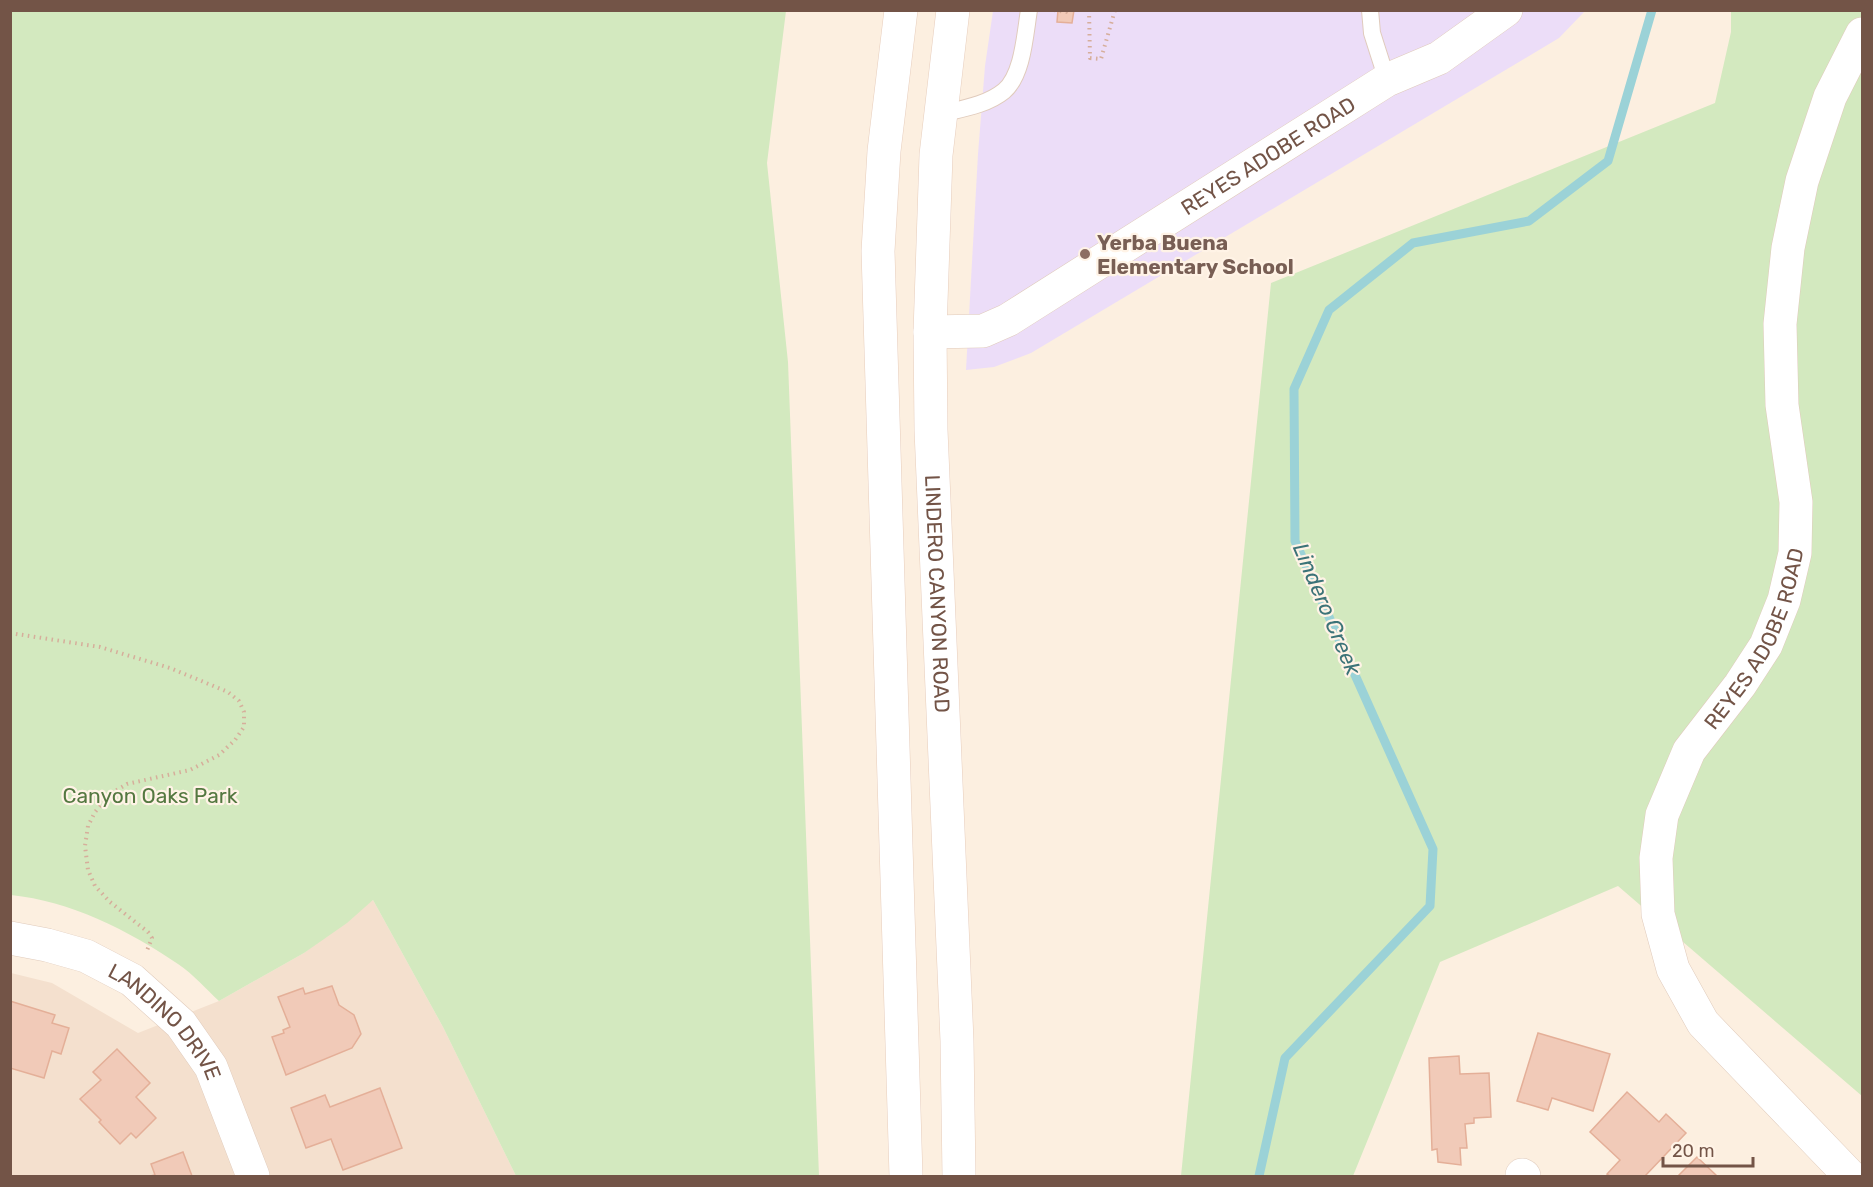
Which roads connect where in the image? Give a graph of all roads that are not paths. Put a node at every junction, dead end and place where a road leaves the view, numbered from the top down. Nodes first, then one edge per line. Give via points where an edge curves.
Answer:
1 (901, 10) edge
2 (953, 10) edge
3 (1029, 10) edge
4 (1370, 10) edge
5 (1506, 10) edge
6 (1863, 34) edge
7 (1387, 80) junction
8 (941, 114) junction
9 (930, 332) junction
10 (942, 654) junction
11 (890, 657) junction
12 (10, 938) edge
13 (253, 1176) edge
14 (906, 1176) edge
15 (959, 1176) edge
16 (1850, 1176) edge

1 - 11 main road via 884,151 878,251
2 - 8 main road, LINDERO CANYON ROAD
3 - 8 lane via 1020,63 1004,91 982,103
4 - 7 lane via 1372,33
5 - 7 main road, REYES ADOBE ROAD via 1439,58
6 - 16 main road, REYES ADOBE ROAD via 1830,97 1802,181 1788,248 1780,324 1782,394 1796,502 1796,543 1784,600 1766,645 1689,751 1662,815 1656,858 1658,914 1673,969 1702,1023
7 - 9 main road, REYES ADOBE ROAD via 1008,320 983,331
8 - 9 main road, LINDERO CANYON ROAD
9 - 10 main road, LINDERO CANYON ROAD
10 - 11 main road
10 - 15 main road, LINDERO CANYON ROAD
11 - 14 main road
12 - 13 main road, LANDINO DRIVE via 86,956 132,980 181,1024 211,1067

